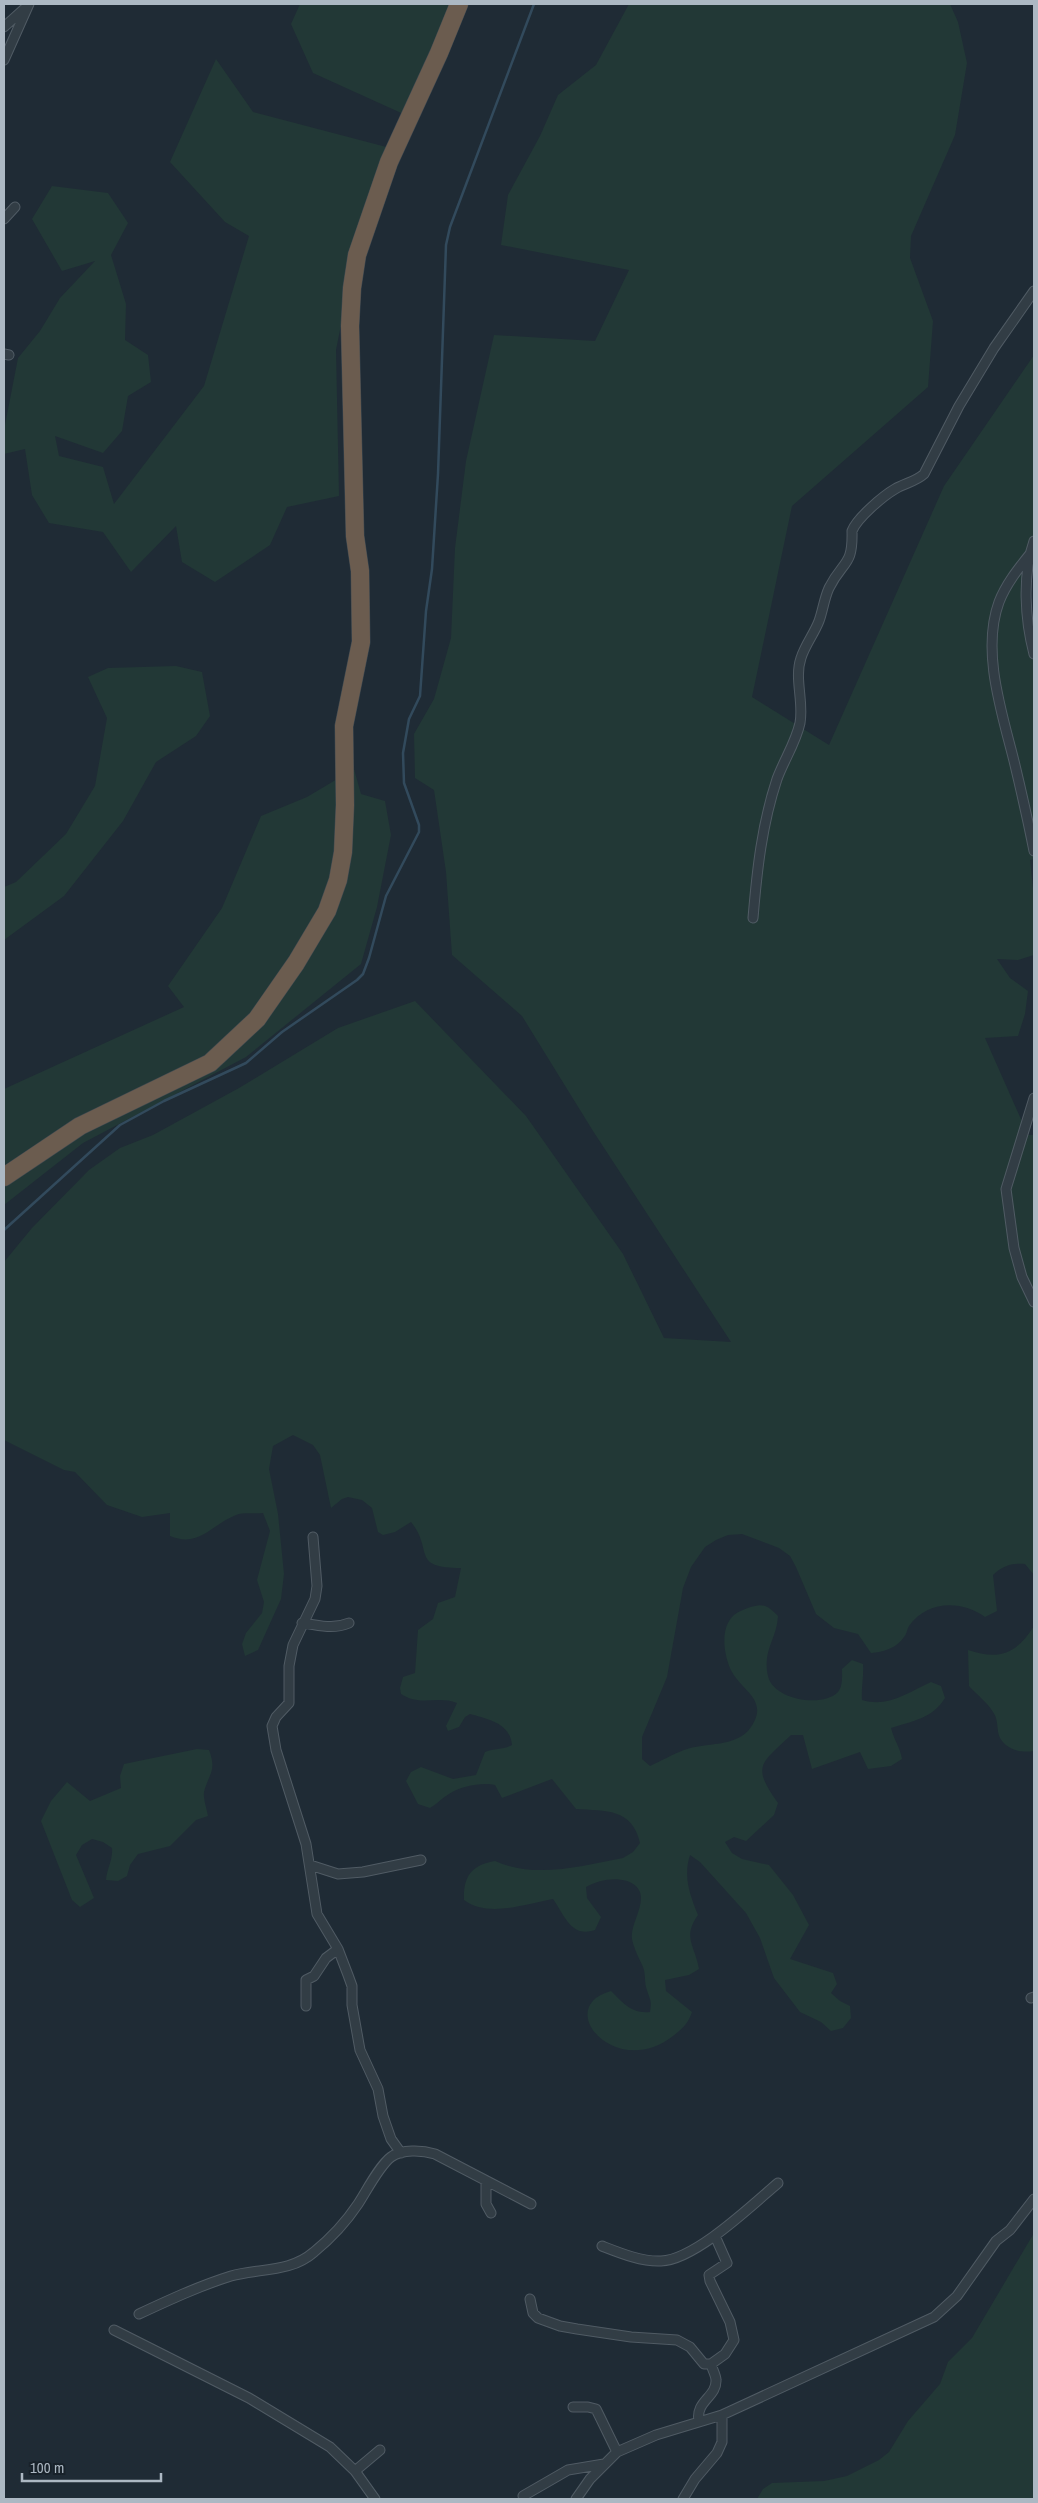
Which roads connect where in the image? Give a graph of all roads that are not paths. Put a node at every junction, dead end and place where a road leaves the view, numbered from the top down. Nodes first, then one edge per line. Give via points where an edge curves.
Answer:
1 (459, 4) edge
2 (28, 5) edge
3 (4, 27) edge
4 (4, 60) edge
5 (15, 207) dead end
6 (4, 219) edge
7 (1034, 291) edge
8 (1034, 541) edge
9 (1030, 554) junction
10 (1034, 654) edge
11 (1034, 850) edge
12 (753, 918) dead end
13 (1034, 1098) edge
14 (4, 1177) edge
15 (1034, 1302) edge
16 (313, 1537) dead end
17 (302, 1623) junction
18 (349, 1623) dead end
19 (421, 1860) dead end
20 (310, 1865) junction
21 (338, 1949) junction
22 (306, 2006) dead end
23 (401, 2153) junction
24 (486, 2181) junction
25 (778, 2183) dead end
26 (1034, 2199) edge
27 (531, 2204) dead end
28 (491, 2213) dead end
29 (714, 2236) junction
30 (602, 2246) dead end
31 (530, 2300) dead end
32 (139, 2314) dead end
33 (114, 2330) dead end
34 (711, 2364) junction
35 (572, 2407) dead end
36 (722, 2415) junction
37 (699, 2421) junction
38 (380, 2450) dead end
39 (617, 2452) junction
40 (604, 2464) junction
41 (355, 2471) junction
42 (523, 2496) dead end
43 (376, 2499) edge
44 (576, 2499) edge
45 (683, 2499) edge

1 - 14 highway via 389,162 357,255 352,288 355,536 360,571 361,642 344,726 343,852 338,880 326,911 296,963 257,1019 210,1063 80,1126
2 - 3 street
2 - 4 street
5 - 6 street
7 - 12 street via 958,406 924,474 917,481 894,489 852,530 853,547 848,562 836,575 800,661 800,722 777,780 762,836
8 - 9 street
9 - 10 street via 1027,600
9 - 11 street via 1011,578 999,604 994,634 994,666 998,700
13 - 15 street via 1006,1189 1014,1248 1022,1277
16 - 17 street via 317,1586 315,1599
17 - 18 street via 328,1628
17 - 20 street via 290,1656 289,1703 272,1726
19 - 20 street via 338,1874
20 - 21 street via 317,1914
21 - 22 street via 326,1958 314,1976 306,1980
21 - 23 street via 352,1986 360,2050 378,2089 391,2139
23 - 24 street via 423,2151 435,2154
23 - 32 street via 389,2158 335,2233 303,2260 278,2269 248,2272 206,2284
24 - 27 street
24 - 28 street via 486,2204
25 - 29 street
26 - 36 street via 1010,2230 996,2241 957,2296 934,2317
29 - 30 street via 673,2260 660,2262
29 - 34 street via 727,2262 709,2275 710,2281 730,2322 734,2340 725,2354
31 - 34 street via 533,2313 538,2318 560,2326 677,2340 690,2347 704,2364
33 - 41 street via 250,2398 330,2447
34 - 37 street via 715,2388 700,2406
35 - 39 street via 596,2409
36 - 37 street
36 - 45 street via 722,2442 717,2454
37 - 39 street via 656,2434
38 - 41 street
39 - 40 street
40 - 42 street via 568,2470
40 - 44 street
41 - 43 street

